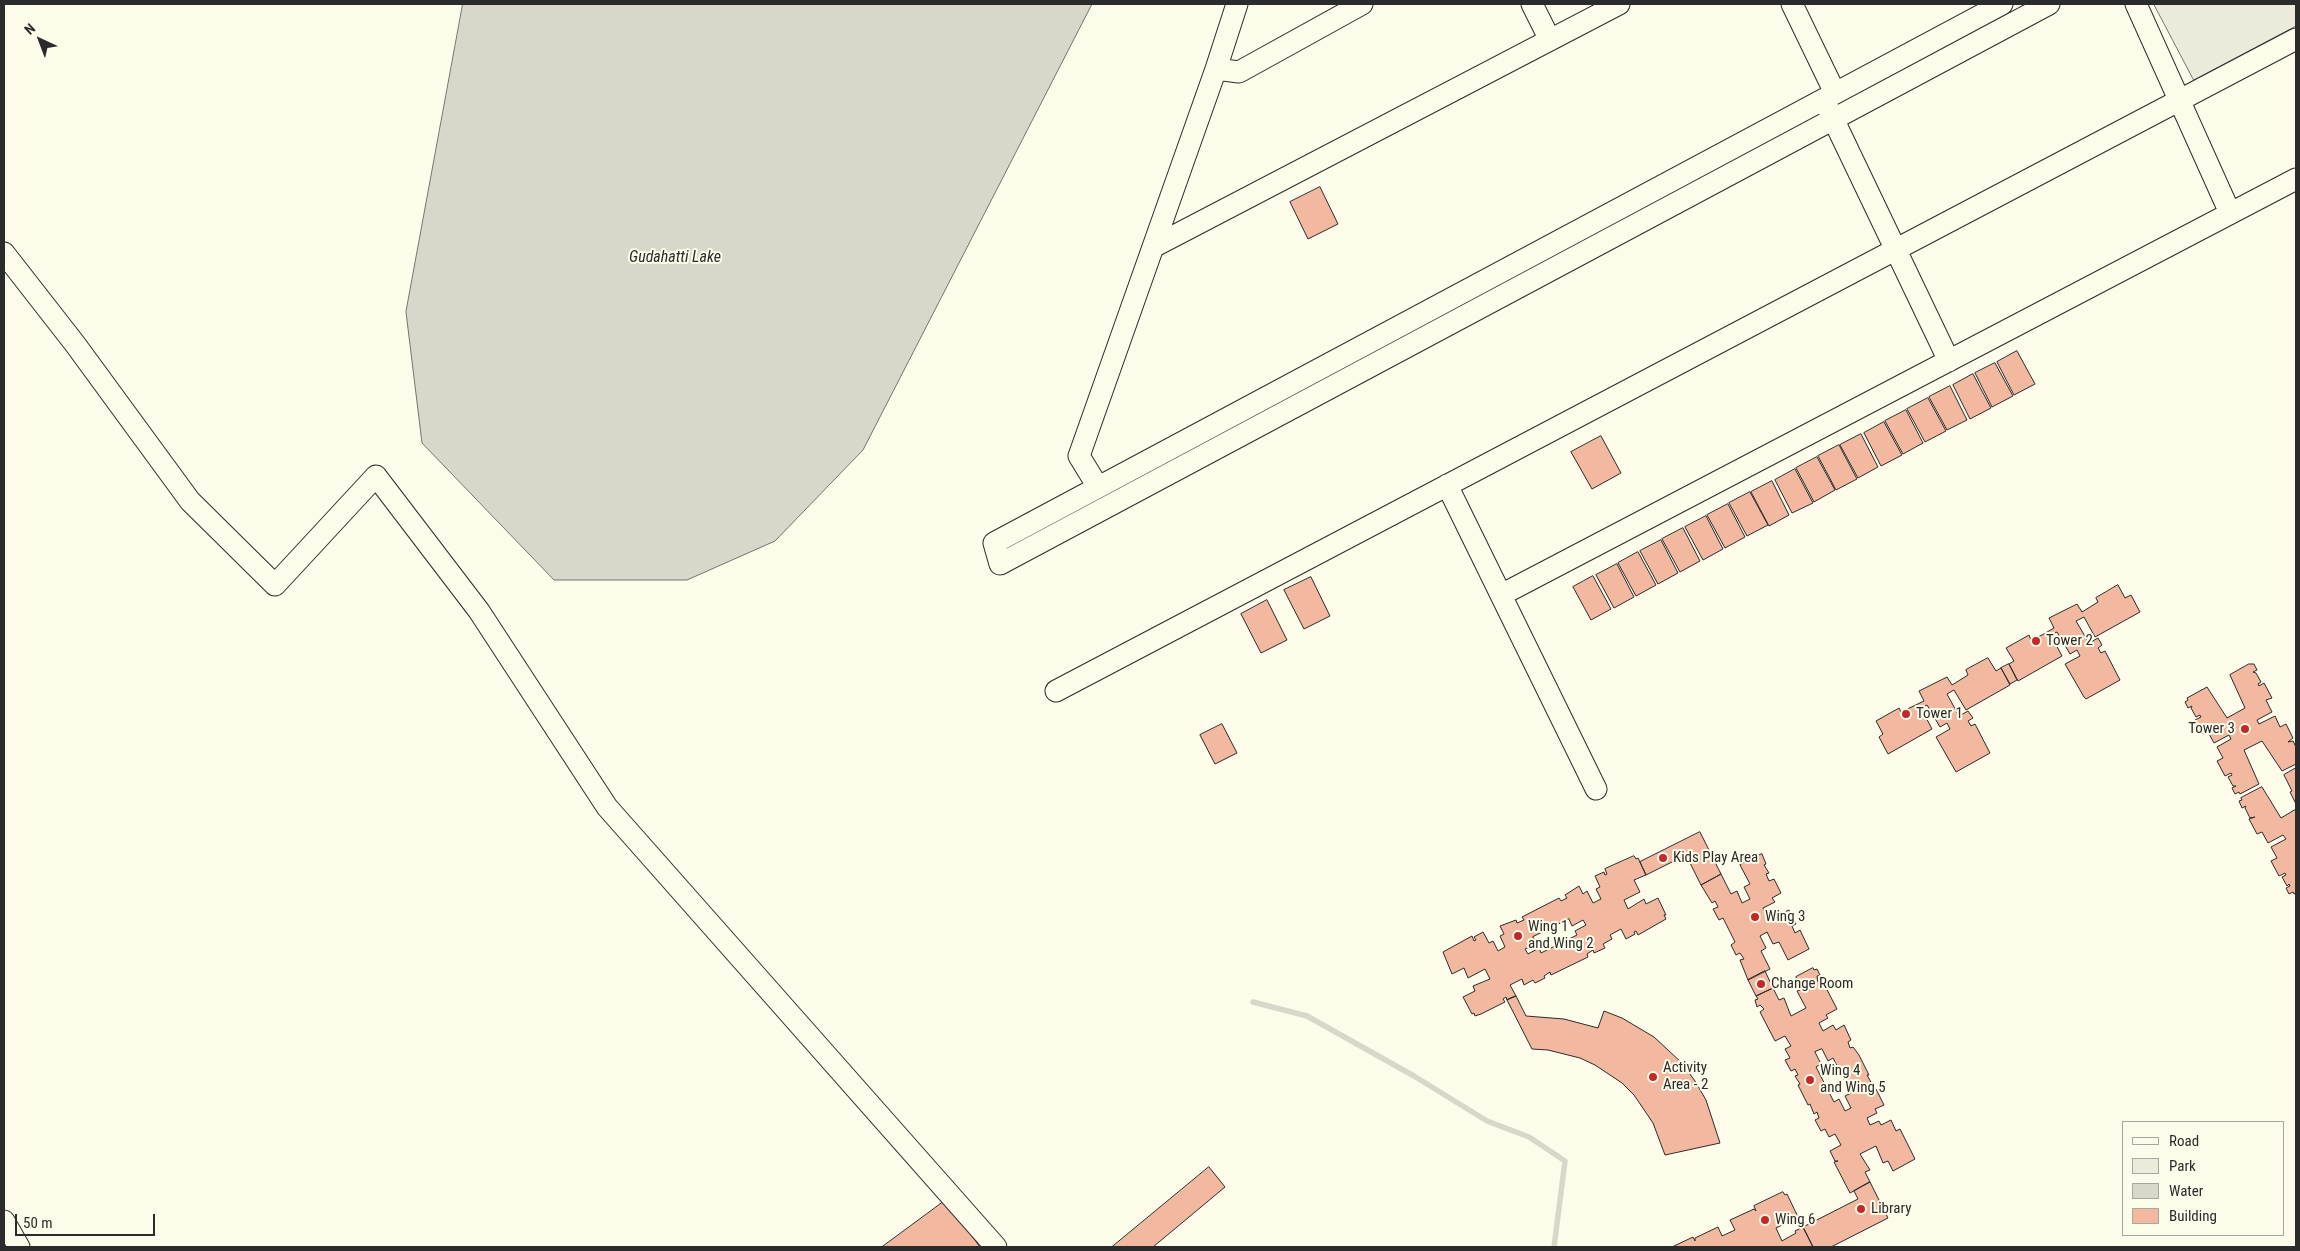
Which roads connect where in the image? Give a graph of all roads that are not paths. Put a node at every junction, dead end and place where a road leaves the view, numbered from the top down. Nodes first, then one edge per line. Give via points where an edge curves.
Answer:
1 (1237, 4) edge
2 (1362, 4) edge
3 (1532, 4) edge
4 (1620, 4) edge
5 (1792, 4) edge
6 (2002, 4) edge
7 (2049, 4) edge
8 (2136, 4) edge
9 (2296, 39) edge
10 (1550, 40) junction
11 (1216, 69) junction
12 (1829, 96) junction
13 (2179, 100) junction
14 (1834, 119) junction
15 (2296, 179) edge
16 (2230, 213) junction
17 (1153, 247) junction
18 (1896, 250) junction
19 (4, 253) edge
20 (1949, 361) junction
21 (1447, 485) junction
22 (1098, 487) junction
23 (1500, 595) junction
24 (1056, 691) dead end
25 (1596, 789) dead end
26 (4, 1221) edge
27 (19, 1247) edge
28 (996, 1247) edge

1 - 11 street
2 - 11 street via 1239,72
3 - 10 street
4 - 10 street
5 - 12 street
6 - 12 street
7 - 14 street
8 - 13 street
9 - 13 street
10 - 17 street
11 - 17 street
12 - 14 street
12 - 22 street
13 - 16 street
13 - 18 street
14 - 18 street
14 - 22 street via 1000,564 994,543
15 - 16 street
16 - 20 street
17 - 22 street via 1079,456
18 - 20 street
18 - 21 street
19 - 28 street via 190,501 275,585 376,476 479,611 607,807
20 - 23 street
21 - 23 street
21 - 24 street
23 - 25 street
26 - 27 street

